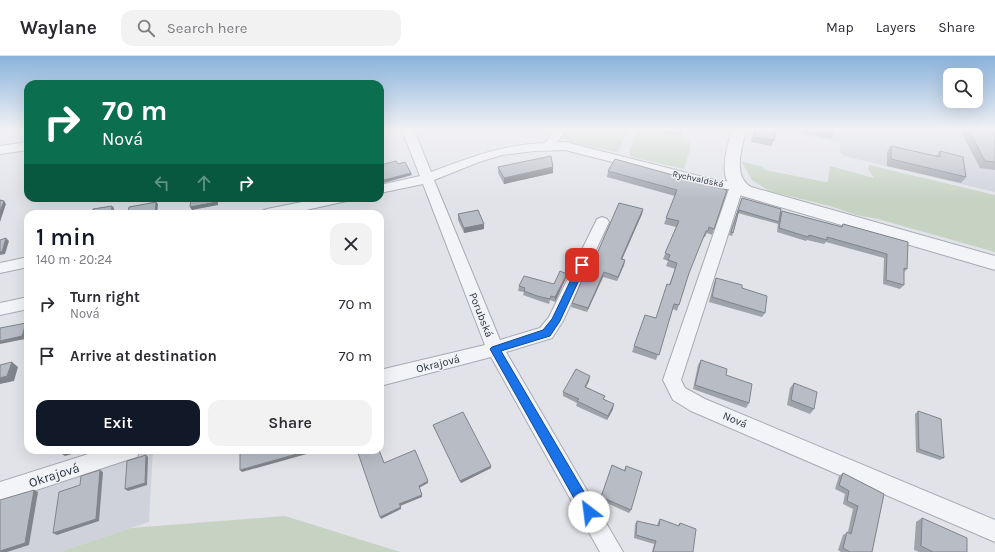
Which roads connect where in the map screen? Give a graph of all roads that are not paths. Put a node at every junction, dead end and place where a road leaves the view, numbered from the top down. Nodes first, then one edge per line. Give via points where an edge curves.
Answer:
1 (417, 153) edge
2 (496, 153) edge
3 (593, 153) edge
4 (734, 153) edge
5 (427, 179) junction
6 (737, 185) junction
7 (384, 188) edge
8 (335, 202) edge
9 (324, 208) edge
10 (305, 210) edge
11 (602, 222) dead end
12 (24, 263) edge
13 (995, 263) edge
14 (0, 268) edge
15 (24, 304) edge
16 (0, 310) edge
17 (495, 349) junction
18 (384, 377) edge
19 (118, 454) edge
20 (0, 492) edge
21 (995, 531) edge
22 (612, 552) edge

1 - 5 street, Porubská
2 - 5 street, Rychvaldská via 444,170
3 - 6 street, Rychvaldská via 720,185
4 - 6 street, Rychvaldská via 732,161
5 - 7 street, Rychvaldská
5 - 17 street, Porubská
6 - 13 street, Rychvaldská via 756,196
6 - 21 street, Nová via 672,380 679,394 698,405
8 - 9 street
9 - 10 street
11 - 17 street via 555,321 546,333
12 - 14 street
15 - 16 street
17 - 18 street, Okrajová
17 - 22 street, Porubská
19 - 20 street, Okrajová

